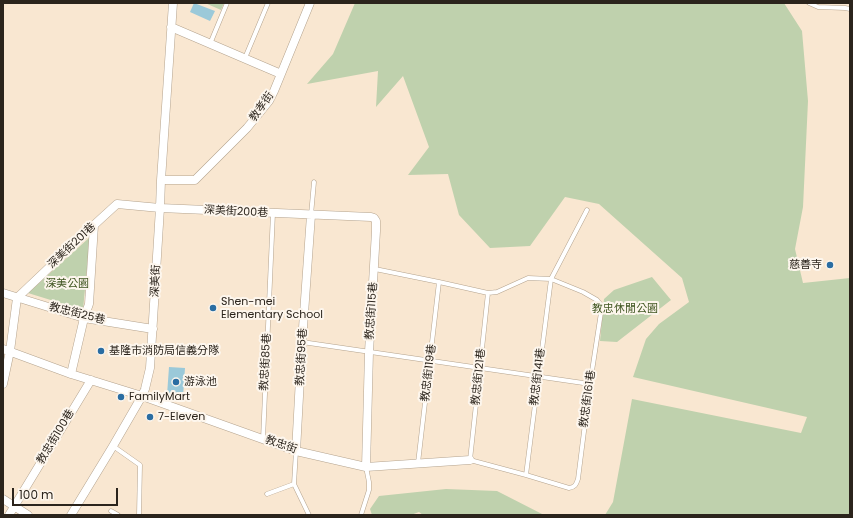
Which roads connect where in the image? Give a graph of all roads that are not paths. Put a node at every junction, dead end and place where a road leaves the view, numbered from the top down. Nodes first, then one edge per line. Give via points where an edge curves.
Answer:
1 (172, 3) edge
2 (227, 3) edge
3 (268, 3) edge
4 (310, 3) edge
5 (809, 3) edge
6 (850, 9) edge
7 (171, 27) junction
8 (210, 44) junction
9 (245, 58) junction
10 (281, 74) junction
11 (161, 180) junction
12 (314, 182) dead end
13 (160, 208) junction
14 (587, 210) dead end
15 (274, 213) junction
16 (311, 215) junction
17 (94, 225) junction
18 (375, 269) junction
19 (551, 279) junction
20 (439, 282) junction
21 (3, 293) edge
22 (488, 293) junction
23 (17, 298) junction
24 (84, 318) junction
25 (153, 329) junction
26 (302, 342) junction
27 (7, 350) edge
28 (369, 352) junction
29 (431, 361) junction
30 (480, 368) junction
31 (71, 374) junction
32 (538, 376) junction
33 (91, 380) junction
34 (3, 384) edge
35 (590, 384) junction
36 (142, 396) junction
37 (262, 439) junction
38 (113, 446) junction
39 (296, 451) junction
40 (470, 460) junction
41 (418, 464) junction
42 (366, 467) junction
43 (526, 475) junction
44 (294, 484) junction
45 (569, 488) joint
46 (267, 494) dead end
47 (3, 499) edge
48 (14, 506) junction
49 (111, 511) dead end
50 (9, 515) edge
51 (28, 515) edge
52 (71, 515) edge
53 (118, 515) edge
54 (139, 515) edge
55 (309, 515) edge
56 (361, 515) edge

1 - 7 street
2 - 8 lane
3 - 9 lane
4 - 10 street, 教孝街
5 - 6 lane via 818,7
7 - 8 street
7 - 11 street, 深美街
8 - 9 street
9 - 10 street
10 - 11 street, 教孝街 via 262,111 195,180
11 - 13 street, 深美街
12 - 16 lane
13 - 15 street, 深美街200巷
13 - 17 street, 深美街201巷 via 117,204
13 - 25 street, 深美街
14 - 19 lane
15 - 16 street, 深美街200巷
15 - 37 lane, 教忠街85巷
16 - 18 street, 教忠街115巷 via 374,218
16 - 26 street, 教忠街95巷
17 - 23 street, 深美街201巷
17 - 24 street via 89,304
18 - 20 lane
18 - 28 street, 教忠街115巷
19 - 22 lane via 528,278 497,292
19 - 32 lane, 教忠街141巷
19 - 35 lane, 教忠街161巷 via 583,292 602,306
20 - 22 lane
20 - 29 lane, 教忠街119巷
21 - 23 street, 教忠街25巷
22 - 30 lane, 教忠街121巷
23 - 24 street, 教忠街25巷
23 - 27 street
24 - 25 street, 教忠街25巷
24 - 31 street
25 - 36 street, 深美街 via 150,368
26 - 28 lane
26 - 39 street, 教忠街95巷
27 - 31 street, 教忠街
27 - 34 street
28 - 29 lane
28 - 42 street, 教忠街115巷
29 - 30 lane
29 - 41 lane, 教忠街119巷
30 - 32 lane
30 - 40 lane, 教忠街121巷
31 - 33 street, 教忠街
32 - 35 lane
32 - 43 lane, 教忠街141巷
33 - 36 street, 教忠街
33 - 48 street, 教忠街100巷
35 - 45 lane, 教忠街161巷 via 578,479 576,485
36 - 37 street, 教忠街
36 - 38 street, 深美街
37 - 39 street, 教忠街
38 - 52 street, 深美街
38 - 54 lane via 140,465
39 - 42 street, 教忠街
39 - 44 lane
40 - 41 street, 教忠街
40 - 43 lane, 教忠街
41 - 42 street, 教忠街
42 - 56 lane via 369,490
43 - 45 lane, 教忠街
44 - 46 lane
44 - 55 lane
47 - 48 street
48 - 50 street, 教忠街100巷
48 - 51 street
49 - 53 lane

